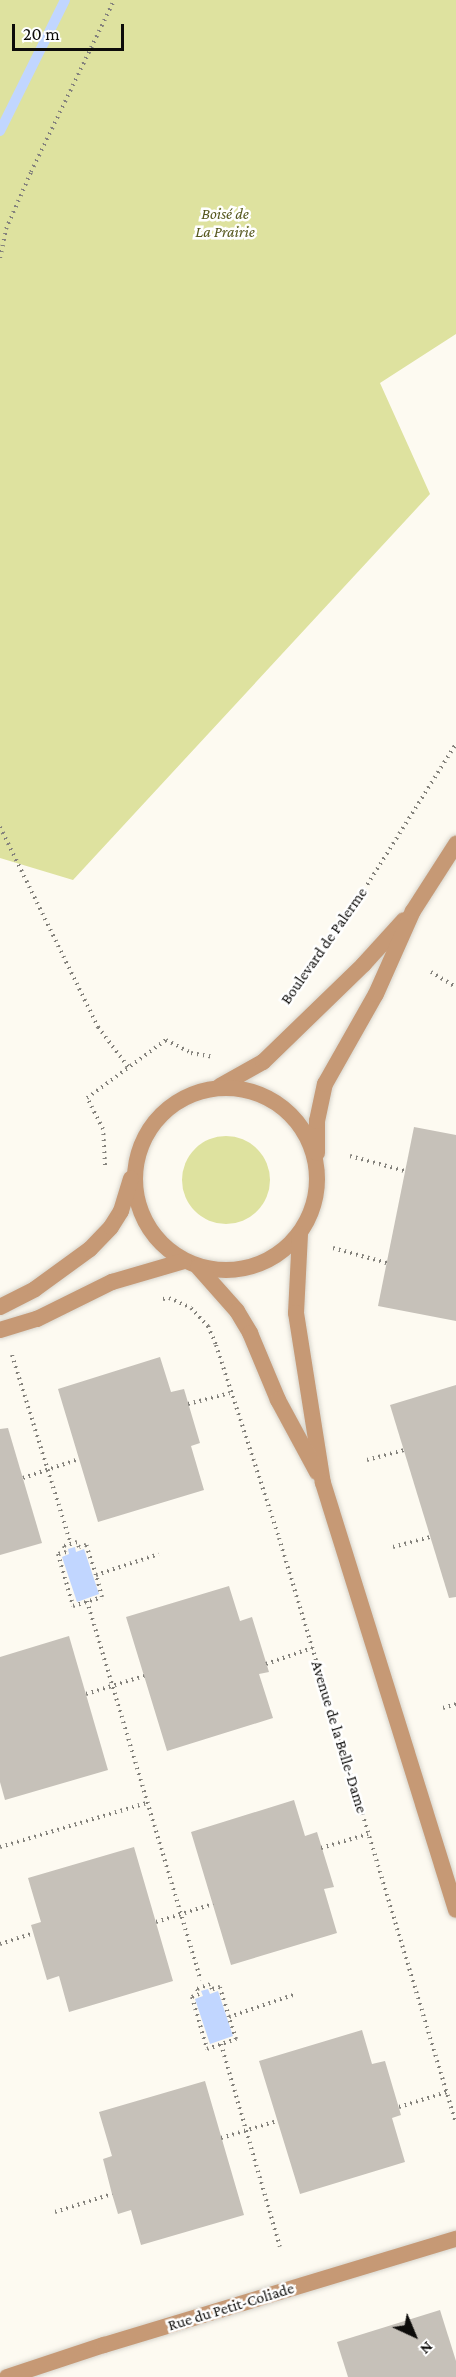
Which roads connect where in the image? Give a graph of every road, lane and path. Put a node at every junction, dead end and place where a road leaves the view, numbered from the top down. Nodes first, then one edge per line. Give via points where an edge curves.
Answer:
1 (114, 0) edge
2 (0, 258) edge
3 (456, 744) edge
4 (0, 827) edge
5 (456, 844) edge
6 (413, 911) junction
7 (431, 972) dead end
8 (456, 987) edge
9 (296, 990) dead end
10 (219, 1057) dead end
11 (129, 1068) junction
12 (217, 1088) junction
13 (350, 1156) dead end
14 (135, 1169) junction
15 (105, 1170) dead end
16 (405, 1170) dead end
17 (318, 1181) junction
18 (300, 1234) junction
19 (333, 1248) dead end
20 (387, 1263) dead end
21 (191, 1264) junction
22 (156, 1299) dead end
23 (0, 1307) edge
24 (0, 1330) edge
25 (13, 1358) dead end
26 (230, 1393) junction
27 (188, 1404) dead end
28 (404, 1450) dead end
29 (79, 1459) dead end
30 (367, 1460) dead end
31 (47, 1470) junction
32 (23, 1478) dead end
33 (323, 1483) junction
34 (430, 1538) dead end
35 (71, 1544) junction
36 (393, 1547) dead end
37 (159, 1554) dead end
38 (96, 1575) junction
39 (87, 1601) junction
40 (312, 1648) junction
41 (266, 1664) dead end
42 (144, 1676) dead end
43 (113, 1686) junction
44 (86, 1694) dead end
45 (456, 1704) edge
46 (442, 1708) dead end
47 (147, 1803) junction
48 (368, 1834) junction
49 (0, 1847) edge
50 (321, 1848) dead end
51 (213, 1904) dead end
52 (456, 1910) edge
53 (182, 1915) junction
54 (156, 1922) dead end
55 (33, 1933) dead end
56 (0, 1944) edge
57 (201, 1980) dead end
58 (293, 1995) dead end
59 (230, 2017) junction
60 (221, 2044) junction
61 (447, 2092) junction
62 (399, 2107) dead end
63 (277, 2121) dead end
64 (456, 2123) edge
65 (247, 2131) junction
66 (221, 2138) dead end
67 (112, 2194) dead end
68 (55, 2212) dead end
69 (456, 2239) edge
70 (280, 2247) dead end
71 (7, 2377) edge

1 - 2 path via 31,172 6,229
3 - 9 path, Boulevard de Palerme
4 - 11 path via 98,1027
5 - 6 street, Boulevard de Palerme
6 - 12 street, Boulevard de Palerme via 290,1038 256,1067
6 - 17 street, Boulevard de Palerme via 376,994 325,1084 317,1121
7 - 8 path
10 - 11 path via 190,1053 166,1040
11 - 15 path via 87,1098 103,1129
12 - 14 street via 199,1091 167,1109 140,1146
12 - 17 street via 248,1090 276,1102 299,1123 314,1151
13 - 16 path
14 - 21 street via 135,1197 145,1223 162,1245
14 - 23 street via 121,1210 97,1242 63,1271
17 - 18 street via 313,1209
18 - 21 street via 279,1254 254,1267 226,1272
18 - 33 street via 296,1313
19 - 20 path
21 - 24 street via 112,1282 38,1319
21 - 33 street via 237,1311 278,1401
22 - 26 path, Avenue de la Belle-Dame via 169,1298 191,1308 208,1326
25 - 31 path
26 - 27 path
26 - 40 path, Avenue de la Belle-Dame
28 - 30 path
29 - 31 path
31 - 32 path
31 - 35 path
33 - 52 street
34 - 36 path
35 - 38 path via 86,1545
35 - 39 path via 64,1546 66,1552 58,1554 73,1606
37 - 38 path
38 - 39 path via 102,1597
39 - 43 path
40 - 41 path
40 - 48 path, Avenue de la Belle-Dame
42 - 43 path
43 - 44 path
43 - 47 path
45 - 46 path
47 - 49 path
47 - 53 path
48 - 50 path
48 - 61 path, Avenue de la Belle-Dame
51 - 53 path
53 - 54 path
53 - 57 path
55 - 56 path
58 - 59 path
59 - 60 path via 236,2039
59 - 60 path via 220,1988 212,1989 210,1984 192,1997 207,2049
60 - 65 path
61 - 62 path
61 - 64 path, Avenue de la Belle-Dame
63 - 65 path
65 - 66 path
65 - 70 path
67 - 68 path
69 - 71 street, Rue du Petit-Coliade via 104,2344

